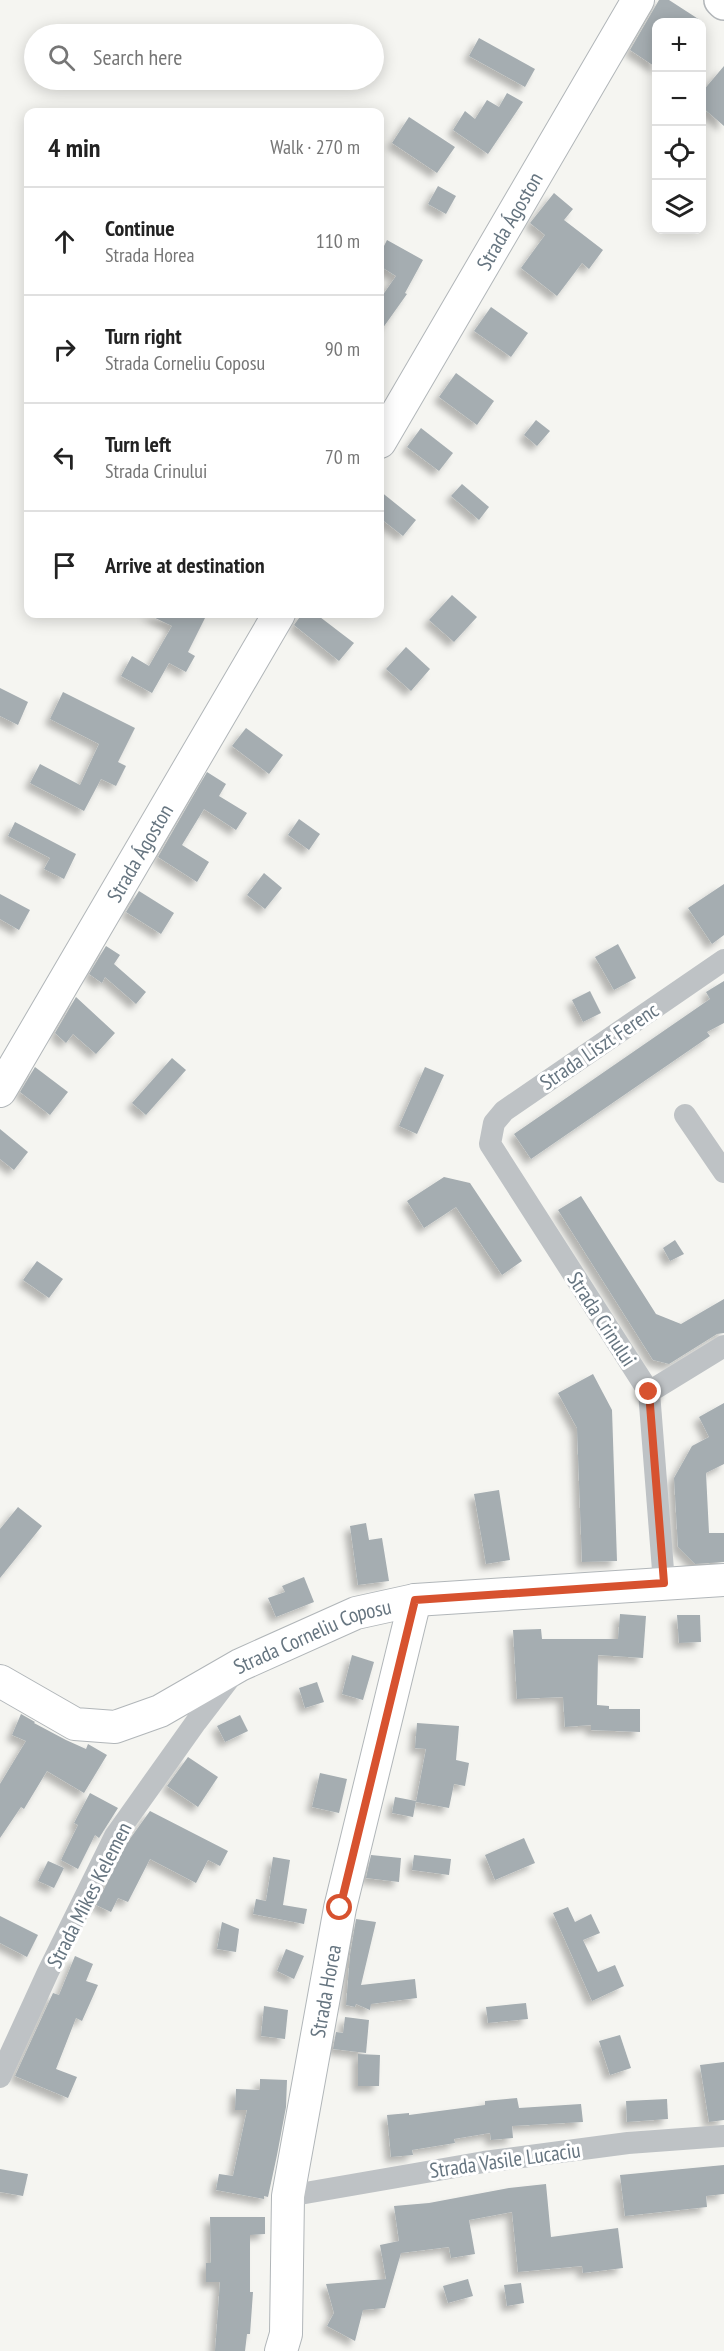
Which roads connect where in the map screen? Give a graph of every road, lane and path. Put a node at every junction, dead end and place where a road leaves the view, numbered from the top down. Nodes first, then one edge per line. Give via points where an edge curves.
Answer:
1 (638, 0) edge
2 (721, 0) edge
3 (724, 3) edge
4 (384, 435) edge
5 (277, 618) edge
6 (724, 960) edge
7 (0, 1091) edge
8 (685, 1116) dead end
9 (490, 1144) joint
10 (724, 1172) edge
11 (724, 1346) edge
12 (649, 1392) junction
13 (724, 1580) edge
14 (664, 1583) junction
15 (415, 1600) junction
16 (240, 1665) junction
17 (0, 1681) edge
18 (0, 2078) edge
19 (724, 2136) edge
20 (288, 2196) junction
21 (287, 2345) edge

1 - 4 street, Strada Ágoston
2 - 3 main road
5 - 7 street, Strada Ágoston
6 - 9 street, Strada Liszt Ferenc via 504,1111 494,1123
8 - 10 street
9 - 12 street, Strada Crinului
11 - 12 street
12 - 14 street, Strada Crinului
13 - 14 street, Strada Corneliu Coposu
14 - 15 street, Strada Corneliu Coposu
15 - 16 street, Strada Corneliu Coposu via 356,1613
15 - 20 street, Strada Horea via 340,1908
16 - 17 street, Strada Corneliu Coposu via 160,1711 115,1727 75,1724
16 - 18 street, Strada Mikes Kelemen via 115,1836
19 - 20 street, Strada Vasile Lucaciu via 628,2143 484,2162
20 - 21 street, Strada Horea

